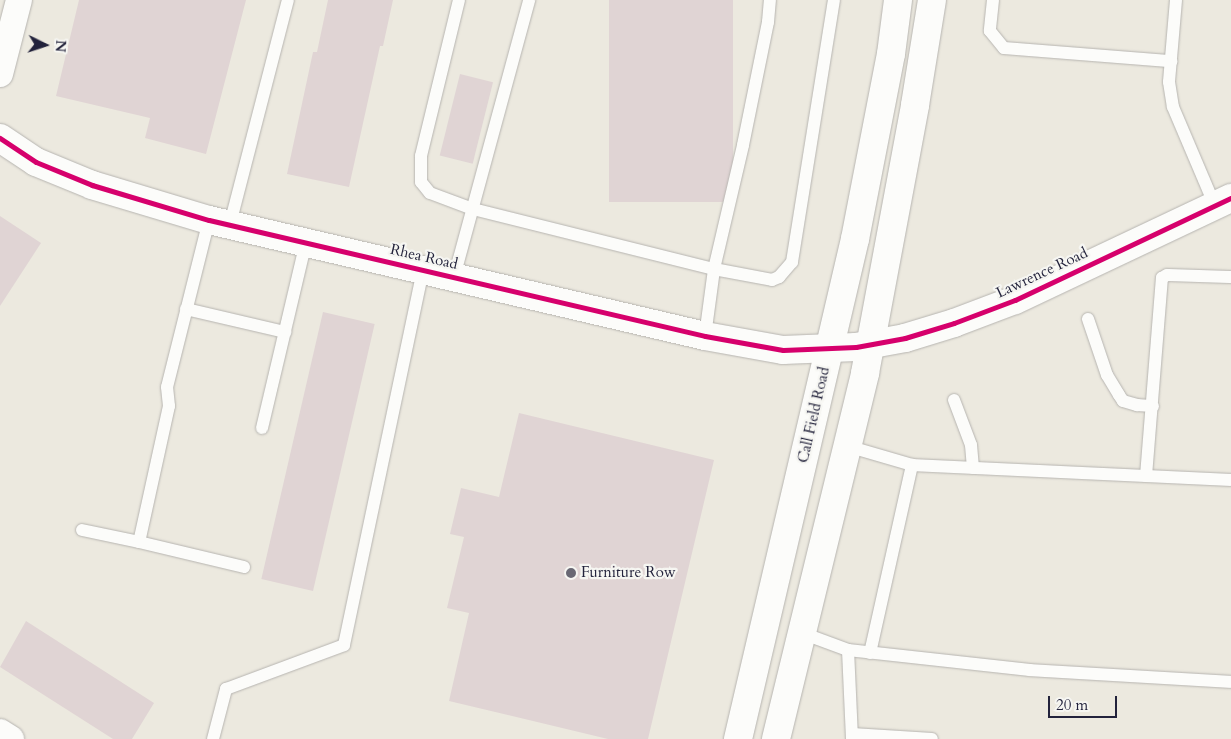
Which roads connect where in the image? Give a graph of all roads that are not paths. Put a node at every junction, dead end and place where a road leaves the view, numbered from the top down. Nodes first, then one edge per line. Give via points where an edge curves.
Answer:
1 (19, 0) edge
2 (288, 0) edge
3 (459, 0) edge
4 (529, 0) edge
5 (770, 0) edge
6 (834, 0) edge
7 (898, 0) edge
8 (932, 0) edge
9 (992, 0) edge
10 (1176, 0) edge
11 (1171, 60) junction
12 (0, 74) edge
13 (0, 138) edge
14 (1223, 202) edge
15 (473, 209) junction
16 (219, 222) junction
17 (306, 242) junction
18 (714, 269) junction
19 (423, 270) junction
20 (454, 277) junction
21 (1231, 277) edge
22 (186, 309) junction
23 (1088, 318) dead end
24 (285, 332) junction
25 (705, 336) junction
26 (863, 346) junction
27 (829, 348) junction
28 (954, 400) dead end
29 (1153, 406) junction
30 (262, 428) dead end
31 (847, 446) junction
32 (912, 464) junction
33 (973, 468) junction
34 (1146, 476) junction
35 (1231, 480) edge
36 (82, 530) dead end
37 (138, 542) junction
38 (244, 567) dead end
39 (767, 619) junction
40 (802, 633) junction
41 (848, 650) junction
42 (870, 653) junction
43 (1231, 682) edge
44 (852, 736) edge
45 (213, 739) edge
46 (738, 739) edge
47 (776, 739) edge
48 (932, 739) edge

1 - 12 street
2 - 16 lane
3 - 15 lane via 421,156 421,182 430,194
4 - 15 lane
5 - 18 lane via 745,135
6 - 18 lane via 792,262 772,280
7 - 27 main road, Call Field Road via 856,239
8 - 26 main road via 915,106
9 - 11 lane via 990,31 1004,48
10 - 11 lane
11 - 14 lane via 1172,107
13 - 16 main road, Rhea Road via 36,162 92,185
14 - 26 main road, Lawrence Road via 1015,300 905,338
15 - 18 lane
15 - 20 lane
16 - 17 main road, Rhea Road
16 - 22 lane
17 - 19 main road, Rhea Road
17 - 24 lane
18 - 25 lane
19 - 20 main road, Rhea Road
19 - 45 lane via 344,645 226,689
20 - 25 main road, Rhea Road
21 - 29 lane via 1167,275 1162,278
22 - 24 lane
22 - 37 lane via 167,387 169,406
23 - 29 lane via 1107,375 1118,395 1123,401
24 - 30 lane
25 - 27 main road, Rhea Road via 784,350
26 - 27 main road, Rhea Road
26 - 31 main road
27 - 39 main road, Call Field Road
28 - 33 lane via 971,445
29 - 34 lane
31 - 32 lane
31 - 40 main road
32 - 33 lane
32 - 42 lane
33 - 34 lane
34 - 35 lane
36 - 37 lane
37 - 38 lane
39 - 40 main road
39 - 46 main road, Call Field Road
40 - 41 lane
40 - 47 main road
41 - 42 lane
41 - 44 lane
42 - 43 lane via 1030,670
44 - 48 lane

